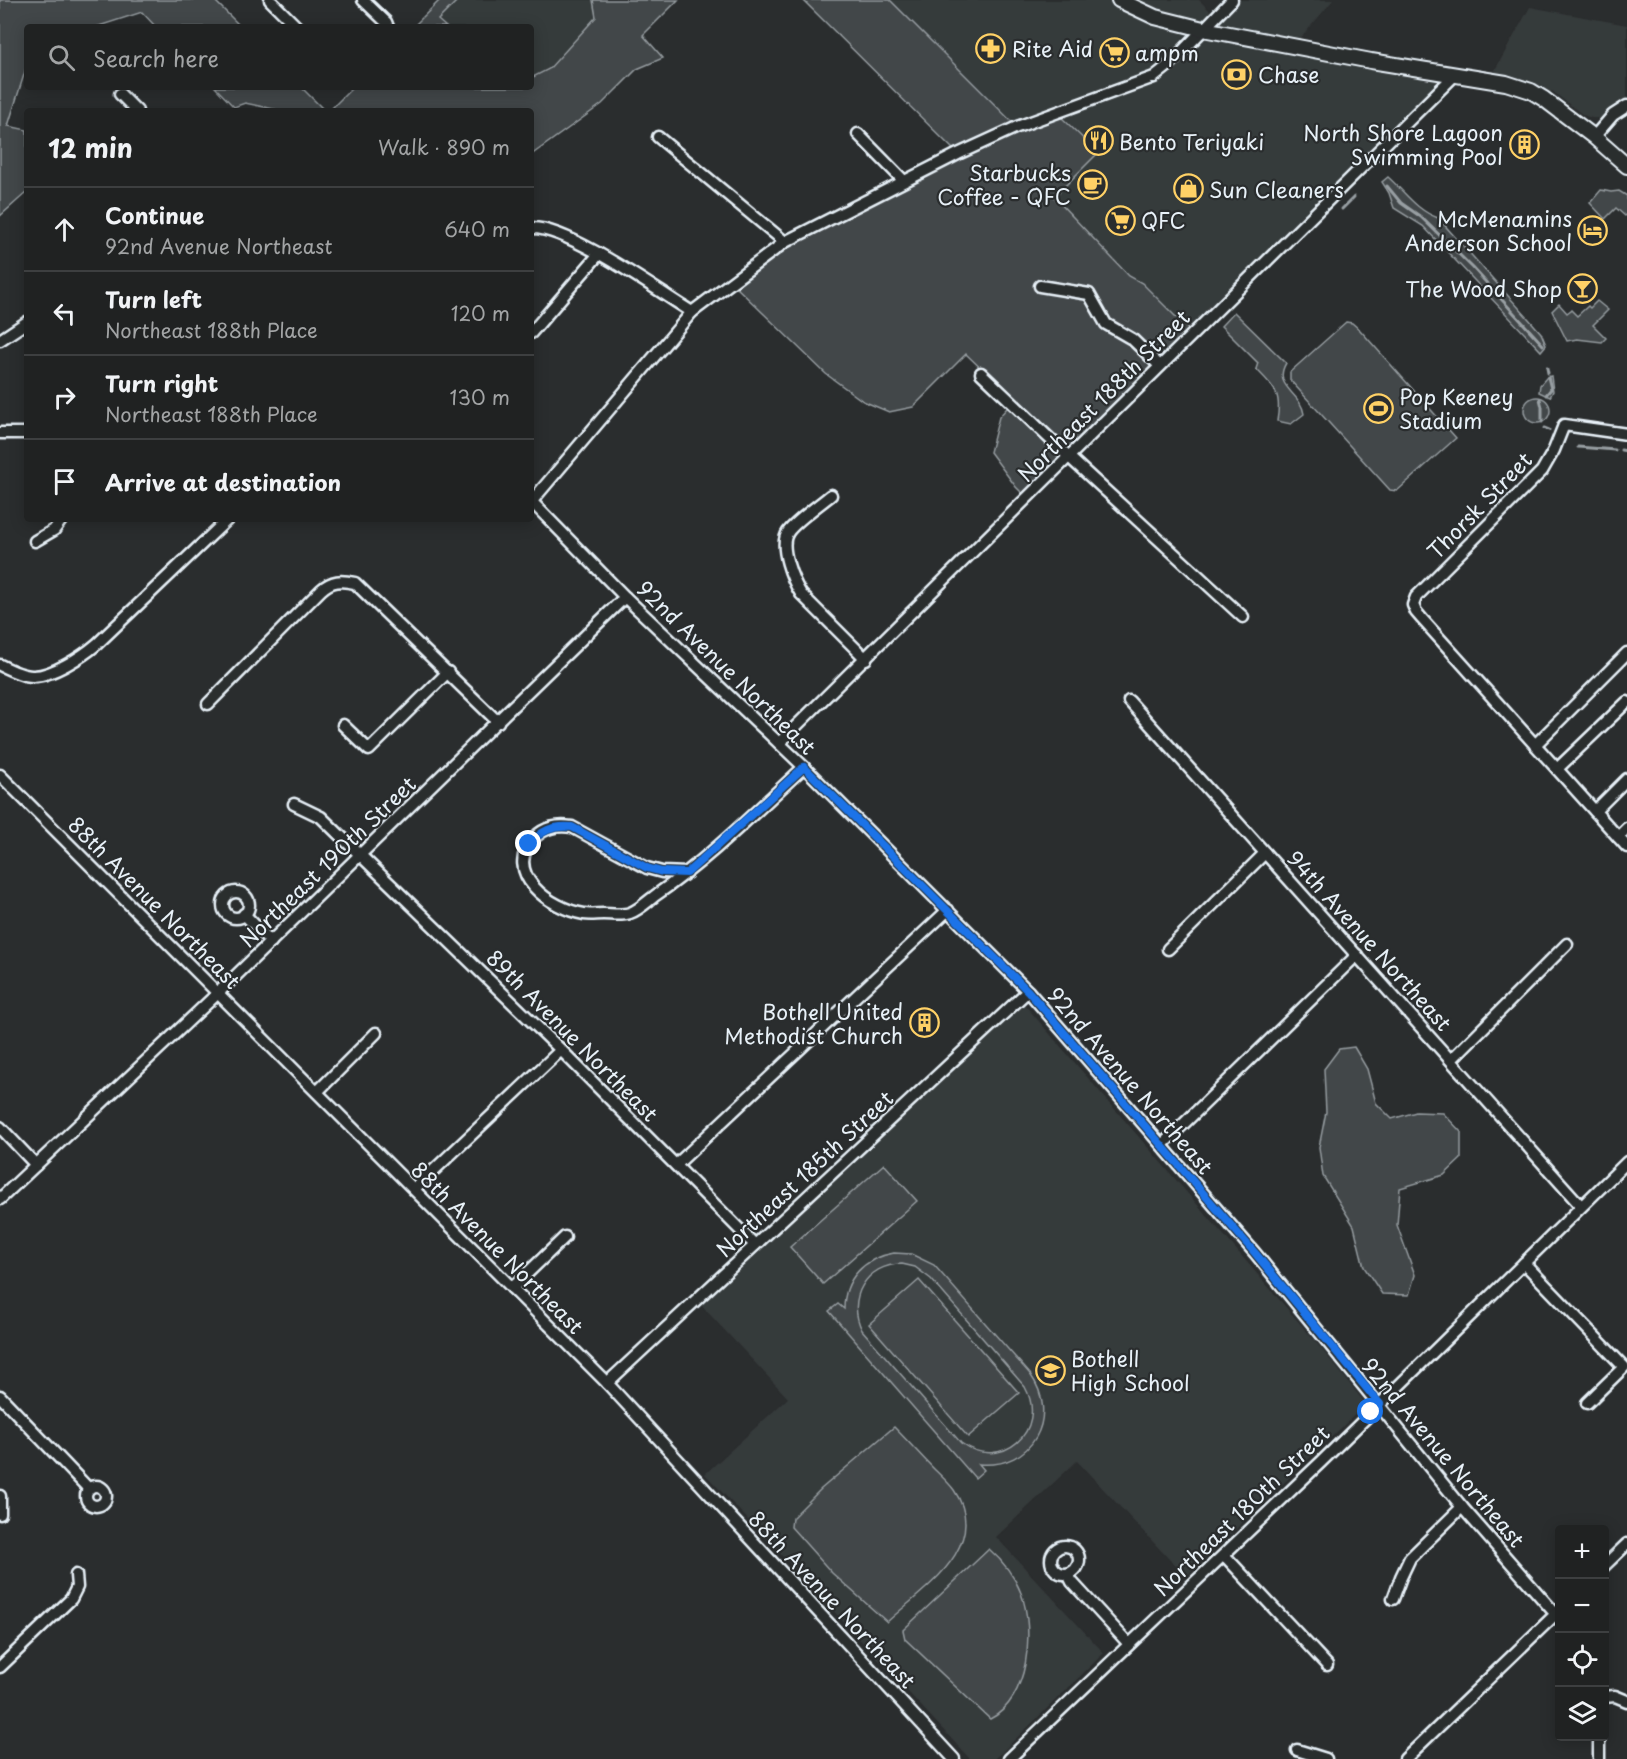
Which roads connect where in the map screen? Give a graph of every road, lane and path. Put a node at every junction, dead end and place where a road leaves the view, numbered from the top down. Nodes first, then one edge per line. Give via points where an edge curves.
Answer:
1 (270, 0) edge
2 (363, 0) edge
3 (1119, 0) edge
4 (1232, 0) edge
5 (294, 24) edge
6 (385, 24) edge
7 (1203, 29) junction
8 (1456, 74) junction
9 (120, 94) dead end
10 (1627, 106) edge
11 (134, 108) edge
12 (858, 135) dead end
13 (658, 137) dead end
14 (1594, 137) junction
15 (1627, 156) edge
16 (1627, 166) edge
17 (904, 181) junction
18 (537, 228) edge
19 (785, 242) junction
20 (599, 254) junction
21 (1040, 286) dead end
22 (692, 312) junction
23 (24, 324) edge
24 (534, 330) edge
25 (0, 340) edge
26 (1160, 366) junction
27 (981, 373) dead end
28 (0, 433) edge
29 (24, 433) edge
30 (1627, 434) edge
31 (1069, 457) junction
32 (831, 495) dead end
33 (534, 497) edge
34 (534, 504) edge
35 (60, 522) edge
36 (225, 522) edge
37 (35, 541) dead end
38 (625, 597) junction
39 (1243, 617) dead end
40 (1627, 653) edge
41 (866, 659) junction
42 (0, 665) edge
43 (448, 672) junction
44 (1129, 701) dead end
45 (1627, 702) edge
46 (208, 704) dead end
47 (498, 722) junction
48 (343, 725) dead end
49 (779, 743) junction
50 (1535, 745) junction
51 (804, 767) junction
52 (1557, 770) junction
53 (0, 775) edge
54 (1627, 779) edge
55 (294, 804) dead end
56 (1595, 811) junction
57 (1627, 828) edge
58 (1618, 837) junction
59 (1627, 847) edge
60 (1265, 853) junction
61 (361, 855) junction
62 (687, 873) junction
63 (948, 910) junction
64 (244, 914) dead end
65 (271, 942) junction
66 (1567, 944) dead end
67 (1168, 949) dead end
68 (1357, 955) junction
69 (1028, 991) junction
70 (218, 993) junction
71 (376, 1032) dead end
72 (561, 1050) junction
73 (1451, 1060) junction
74 (317, 1092) junction
75 (0, 1126) edge
76 (1162, 1145) junction
77 (1627, 1162) edge
78 (36, 1165) junction
79 (676, 1165) junction
80 (414, 1189) junction
81 (0, 1199) edge
82 (1581, 1206) junction
83 (565, 1237) dead end
84 (755, 1245) junction
85 (1524, 1263) junction
86 (512, 1288) junction
87 (607, 1383) junction
88 (0, 1396) edge
89 (1587, 1403) dead end
90 (1380, 1404) junction
91 (88, 1488) dead end
92 (0, 1496) edge
93 (1462, 1507) junction
94 (0, 1514) edge
95 (1627, 1544) edge
96 (1224, 1555) junction
97 (1609, 1562) edge
98 (1068, 1574) dead end
99 (76, 1575) dead end
100 (1394, 1599) dead end
101 (1555, 1611) edge
102 (1555, 1617) edge
103 (1129, 1644) junction
104 (1327, 1665) dead end
105 (0, 1667) edge
106 (1609, 1696) edge
107 (1627, 1701) edge
108 (1599, 1741) edge
109 (1297, 1750) dead end
110 (954, 1759) edge
111 (1009, 1759) edge
112 (1326, 1759) edge
113 (1405, 1759) edge
114 (1599, 1759) edge

1 - 5 street
2 - 6 street
3 - 7 main road via 1155,17
4 - 7 street
7 - 8 main road
7 - 17 street via 1154,77 1017,127
8 - 14 main road via 1531,91
8 - 26 street, Northeast 188th Street
9 - 11 street
10 - 14 street via 1613,115
12 - 17 street
13 - 19 street
14 - 15 main road
14 - 16 main road
17 - 19 street
18 - 20 street via 562,235
19 - 22 street
20 - 22 street
20 - 24 street
21 - 26 street via 1089,294 1106,324 1132,339
22 - 33 street
23 - 25 street
26 - 31 street, Northeast 188th Street
27 - 31 street
28 - 29 street
30 - 50 street, Thorsk Street via 1564,425 1542,471 1419,594 1413,605
31 - 39 street
31 - 41 street, Northeast 188th Street
32 - 41 street via 787,533 788,562 801,594
34 - 38 street, 92nd Avenue Northeast
35 - 37 street
36 - 42 street via 79,659 32,676
38 - 47 street, Northeast 190th Street
38 - 49 street, 92nd Avenue Northeast
40 - 50 street
41 - 49 street, Northeast 188th Street
43 - 46 street via 355,583 342,580 321,590
43 - 47 street
43 - 48 street via 369,750
44 - 60 street, 94th Avenue Northeast
45 - 52 street
47 - 61 street, Northeast 190th Street
49 - 51 street, 92nd Avenue Northeast
50 - 52 street
51 - 62 street
51 - 63 street, 92nd Avenue Northeast
52 - 56 street
53 - 70 street, 88th Avenue Northeast
54 - 56 street
55 - 61 street, 89th Avenue Northeast via 321,817
56 - 58 street
57 - 58 street
58 - 59 street
60 - 67 street
60 - 68 street, 94th Avenue Northeast
61 - 65 street, Northeast 190th Street
61 - 72 street, 89th Avenue Northeast
62 - 62 street via 647,868 572,827 549,828 529,844 522,856 534,889 561,907 585,914 630,913
63 - 69 street, 92nd Avenue Northeast
63 - 79 street
64 - 65 street
65 - 70 street, Northeast 190th Street
66 - 73 street
68 - 73 street, 94th Avenue Northeast
68 - 76 street
69 - 76 street, 92nd Avenue Northeast
69 - 84 street, Northeast 185th Street
70 - 74 street, 88th Avenue Northeast
70 - 78 street, Northeast 190th Street
71 - 74 street
72 - 79 street, 89th Avenue Northeast
72 - 80 street
73 - 82 street, 94th Avenue Northeast
74 - 80 street, 88th Avenue Northeast
75 - 78 street
76 - 90 street, 92nd Avenue Northeast
77 - 82 street, Northeast 180th Street
78 - 81 street, Northeast 190th Street
79 - 84 street, 89th Avenue Northeast
80 - 86 street, 88th Avenue Northeast
82 - 85 street, Northeast 180th Street
83 - 86 street
84 - 87 street, Northeast 185th Street
85 - 89 street via 1624,1367
85 - 90 street, Northeast 180th Street
86 - 87 street, 88th Avenue Northeast
87 - 110 street, 88th Avenue Northeast
88 - 91 street
90 - 93 street, 92nd Avenue Northeast
90 - 96 street, Northeast 180th Street
92 - 94 street
93 - 100 street via 1410,1558
93 - 101 street, 92nd Avenue Northeast
95 - 97 street
96 - 103 street, Northeast 180th Street
96 - 104 street
98 - 103 street
99 - 105 street via 77,1587 71,1599
102 - 113 street
103 - 111 street, Northeast 180th Street
106 - 107 street
108 - 114 street
109 - 112 street

